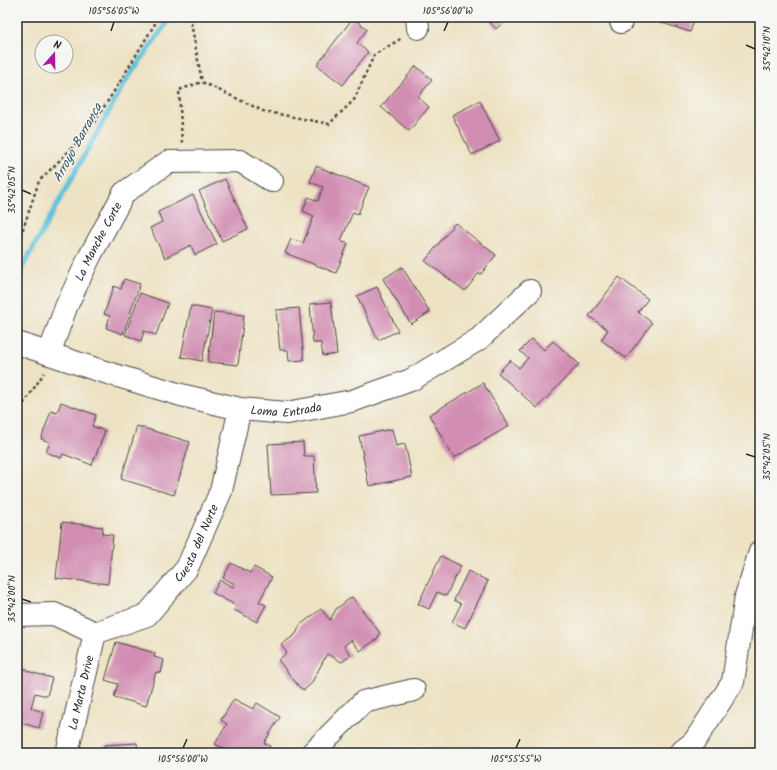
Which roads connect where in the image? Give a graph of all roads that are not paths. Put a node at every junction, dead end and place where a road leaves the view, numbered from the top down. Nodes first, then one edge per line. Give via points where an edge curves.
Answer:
1 (272, 181) dead end
2 (530, 291) dead end
3 (21, 345) edge
4 (52, 355) junction
5 (240, 409) junction
6 (760, 552) edge
7 (17, 615) edge
8 (95, 633) junction
9 (414, 690) dead end
10 (67, 753) edge
11 (312, 753) edge
12 (680, 753) edge

1 - 4 street, La Manche Corte via 240,161 168,162 124,193 66,307
2 - 5 street, Loma Entrada via 479,339 411,380 352,401 287,413
3 - 4 street, Loma Entrada
4 - 5 street, Loma Entrada via 182,395
5 - 8 street, Cuesta del Norte via 221,491 187,568 147,615
6 - 12 street via 746,596 733,682 694,742
7 - 8 street via 54,614
8 - 10 street, La Marta Drive
9 - 11 street via 362,702

